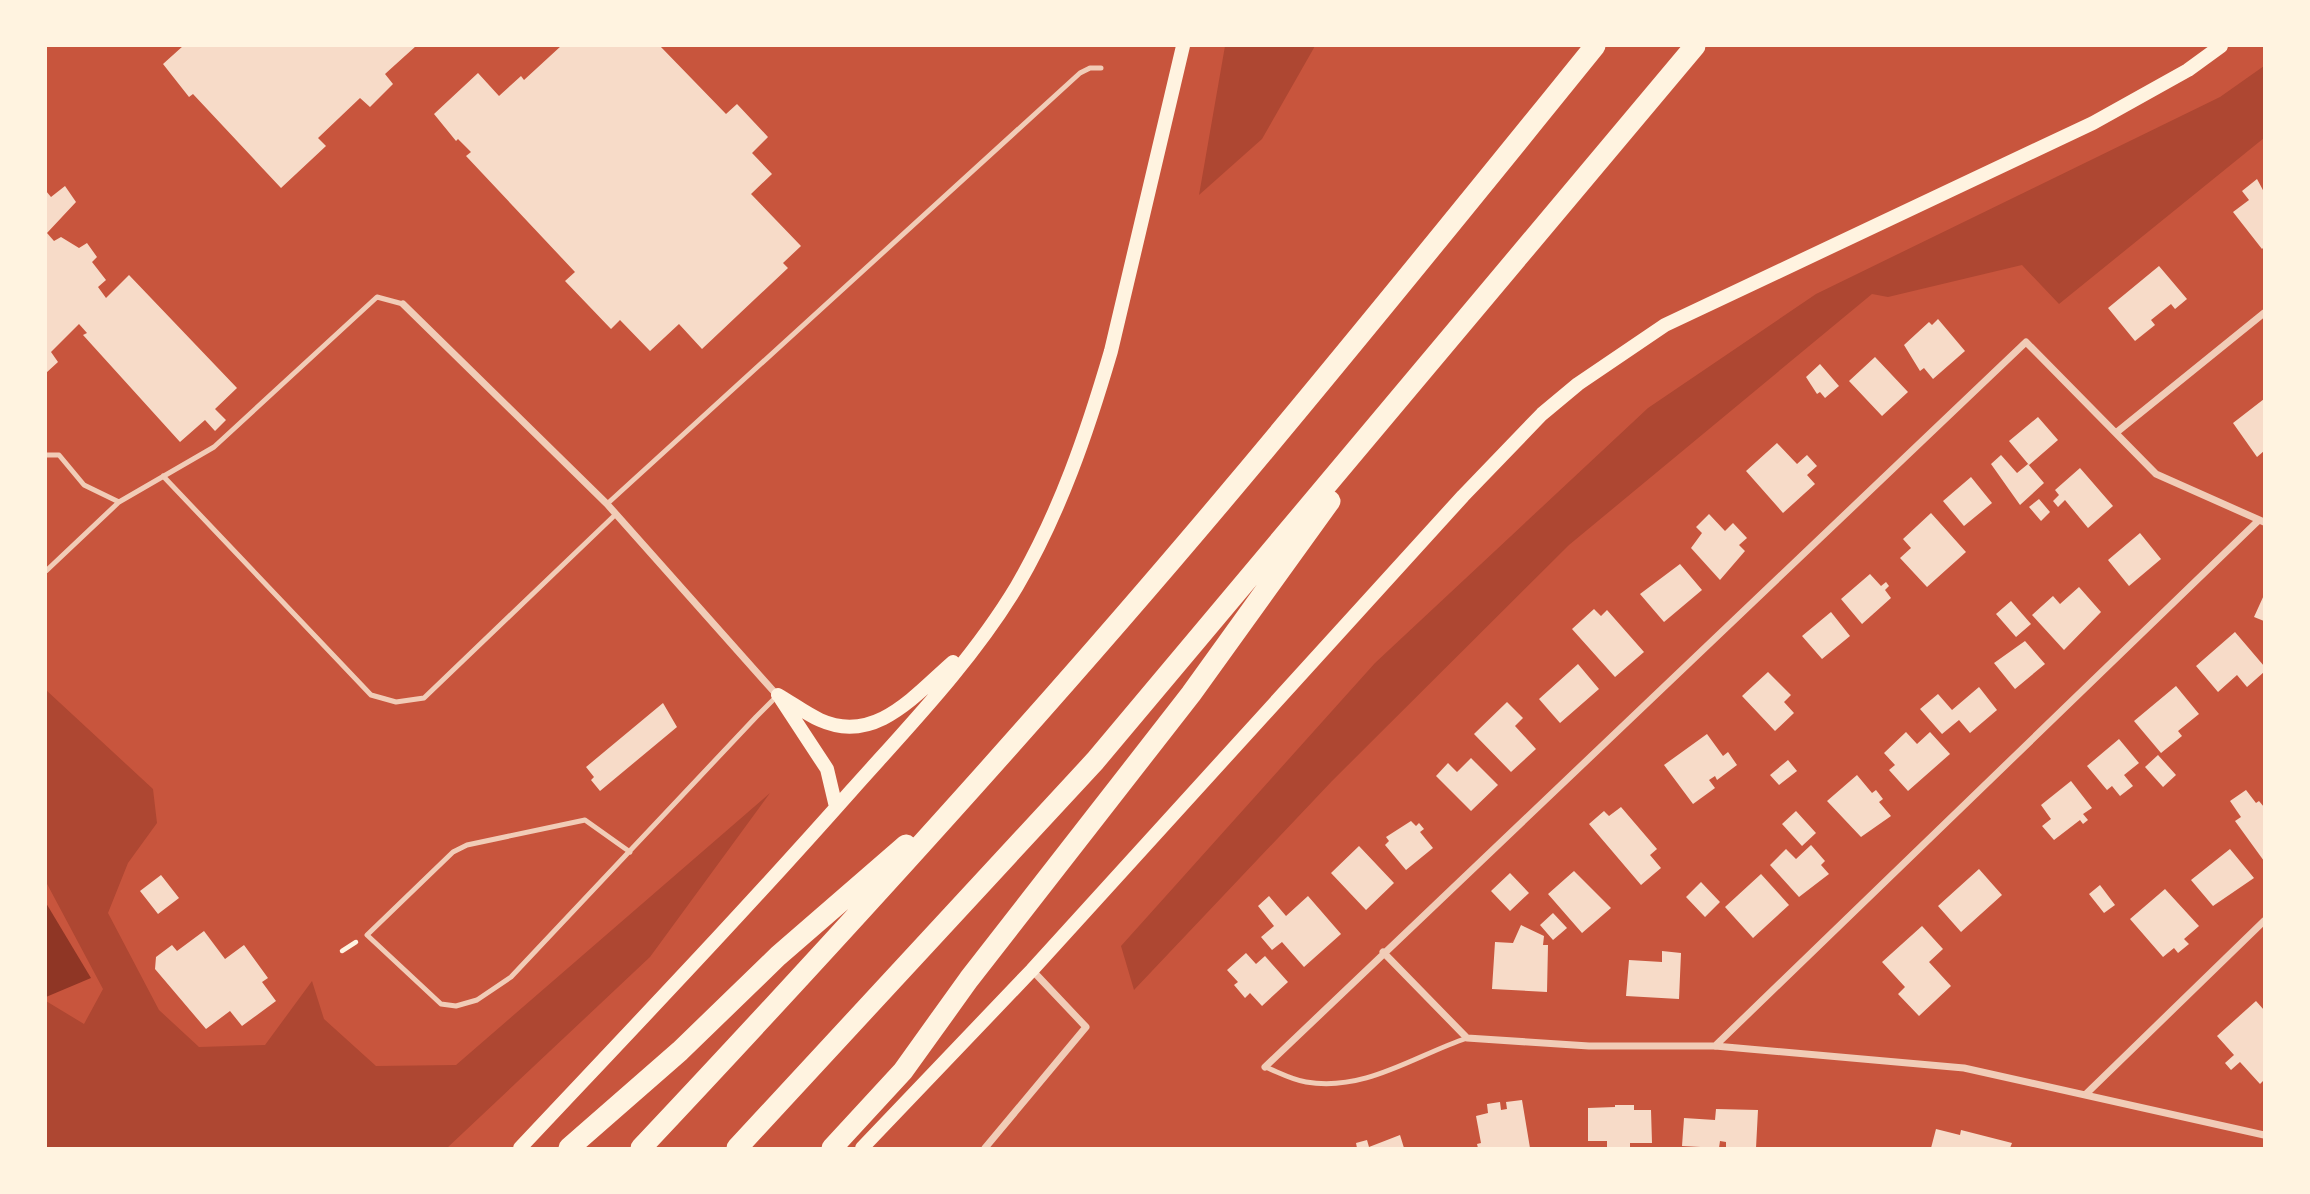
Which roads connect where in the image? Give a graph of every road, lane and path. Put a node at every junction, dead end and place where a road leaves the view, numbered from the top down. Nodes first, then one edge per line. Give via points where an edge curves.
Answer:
1 (1182, 46) edge
2 (1595, 46) edge
3 (1695, 46) edge
4 (2221, 46) edge
5 (1101, 68) dead end
6 (403, 304) joint
7 (2264, 313) edge
8 (1429, 365) junction
9 (2117, 432) junction
10 (46, 456) edge
11 (163, 476) junction
12 (119, 502) junction
13 (607, 504) junction
14 (616, 513) junction
15 (2262, 521) edge
16 (46, 571) edge
17 (986, 634) junction
18 (778, 695) junction
19 (977, 784) junction
20 (836, 807) junction
21 (630, 852) junction
22 (2264, 922) edge
23 (1383, 952) junction
24 (1032, 970) junction
25 (1467, 1038) junction
26 (1714, 1046) junction
27 (1265, 1067) joint
28 (2085, 1094) junction
29 (2264, 1135) edge
30 (520, 1149) edge
31 (569, 1149) edge
32 (641, 1149) edge
33 (737, 1149) edge
34 (832, 1149) edge
35 (862, 1149) edge
36 (985, 1149) edge

1 - 17 main road via 1111,351 1084,439 1046,532
2 - 19 highway via 1245,474
3 - 8 highway
4 - 24 main road via 2093,124 1665,325 1578,384 1542,414 1463,496
5 - 13 lane via 1080,73
6 - 11 lane via 377,296 214,447
6 - 13 street
7 - 9 street
8 - 33 highway via 1095,761
8 - 34 highway via 1191,694 903,1071
9 - 15 street via 2156,474
9 - 23 street via 2026,342
10 - 12 lane via 59,455 84,485
11 - 12 lane
11 - 14 lane via 371,695 396,702 424,698
12 - 16 lane
13 - 14 street
14 - 18 street
15 - 26 street
17 - 18 main road via 895,712 866,727 820,720
17 - 20 main road
18 - 20 main road via 820,755
18 - 21 lane
19 - 31 highway via 778,956
19 - 32 highway
20 - 30 main road
21 - 21 lane via 511,977 477,1000 456,1006 441,1004 367,935 453,852 467,845 585,821
22 - 28 street
23 - 25 street
23 - 27 street
24 - 35 main road
24 - 36 street via 1086,1027
25 - 26 street via 1589,1046
25 - 27 lane via 1426,1052 1383,1075 1342,1084 1304,1082
26 - 28 street via 1964,1068
28 - 29 street

